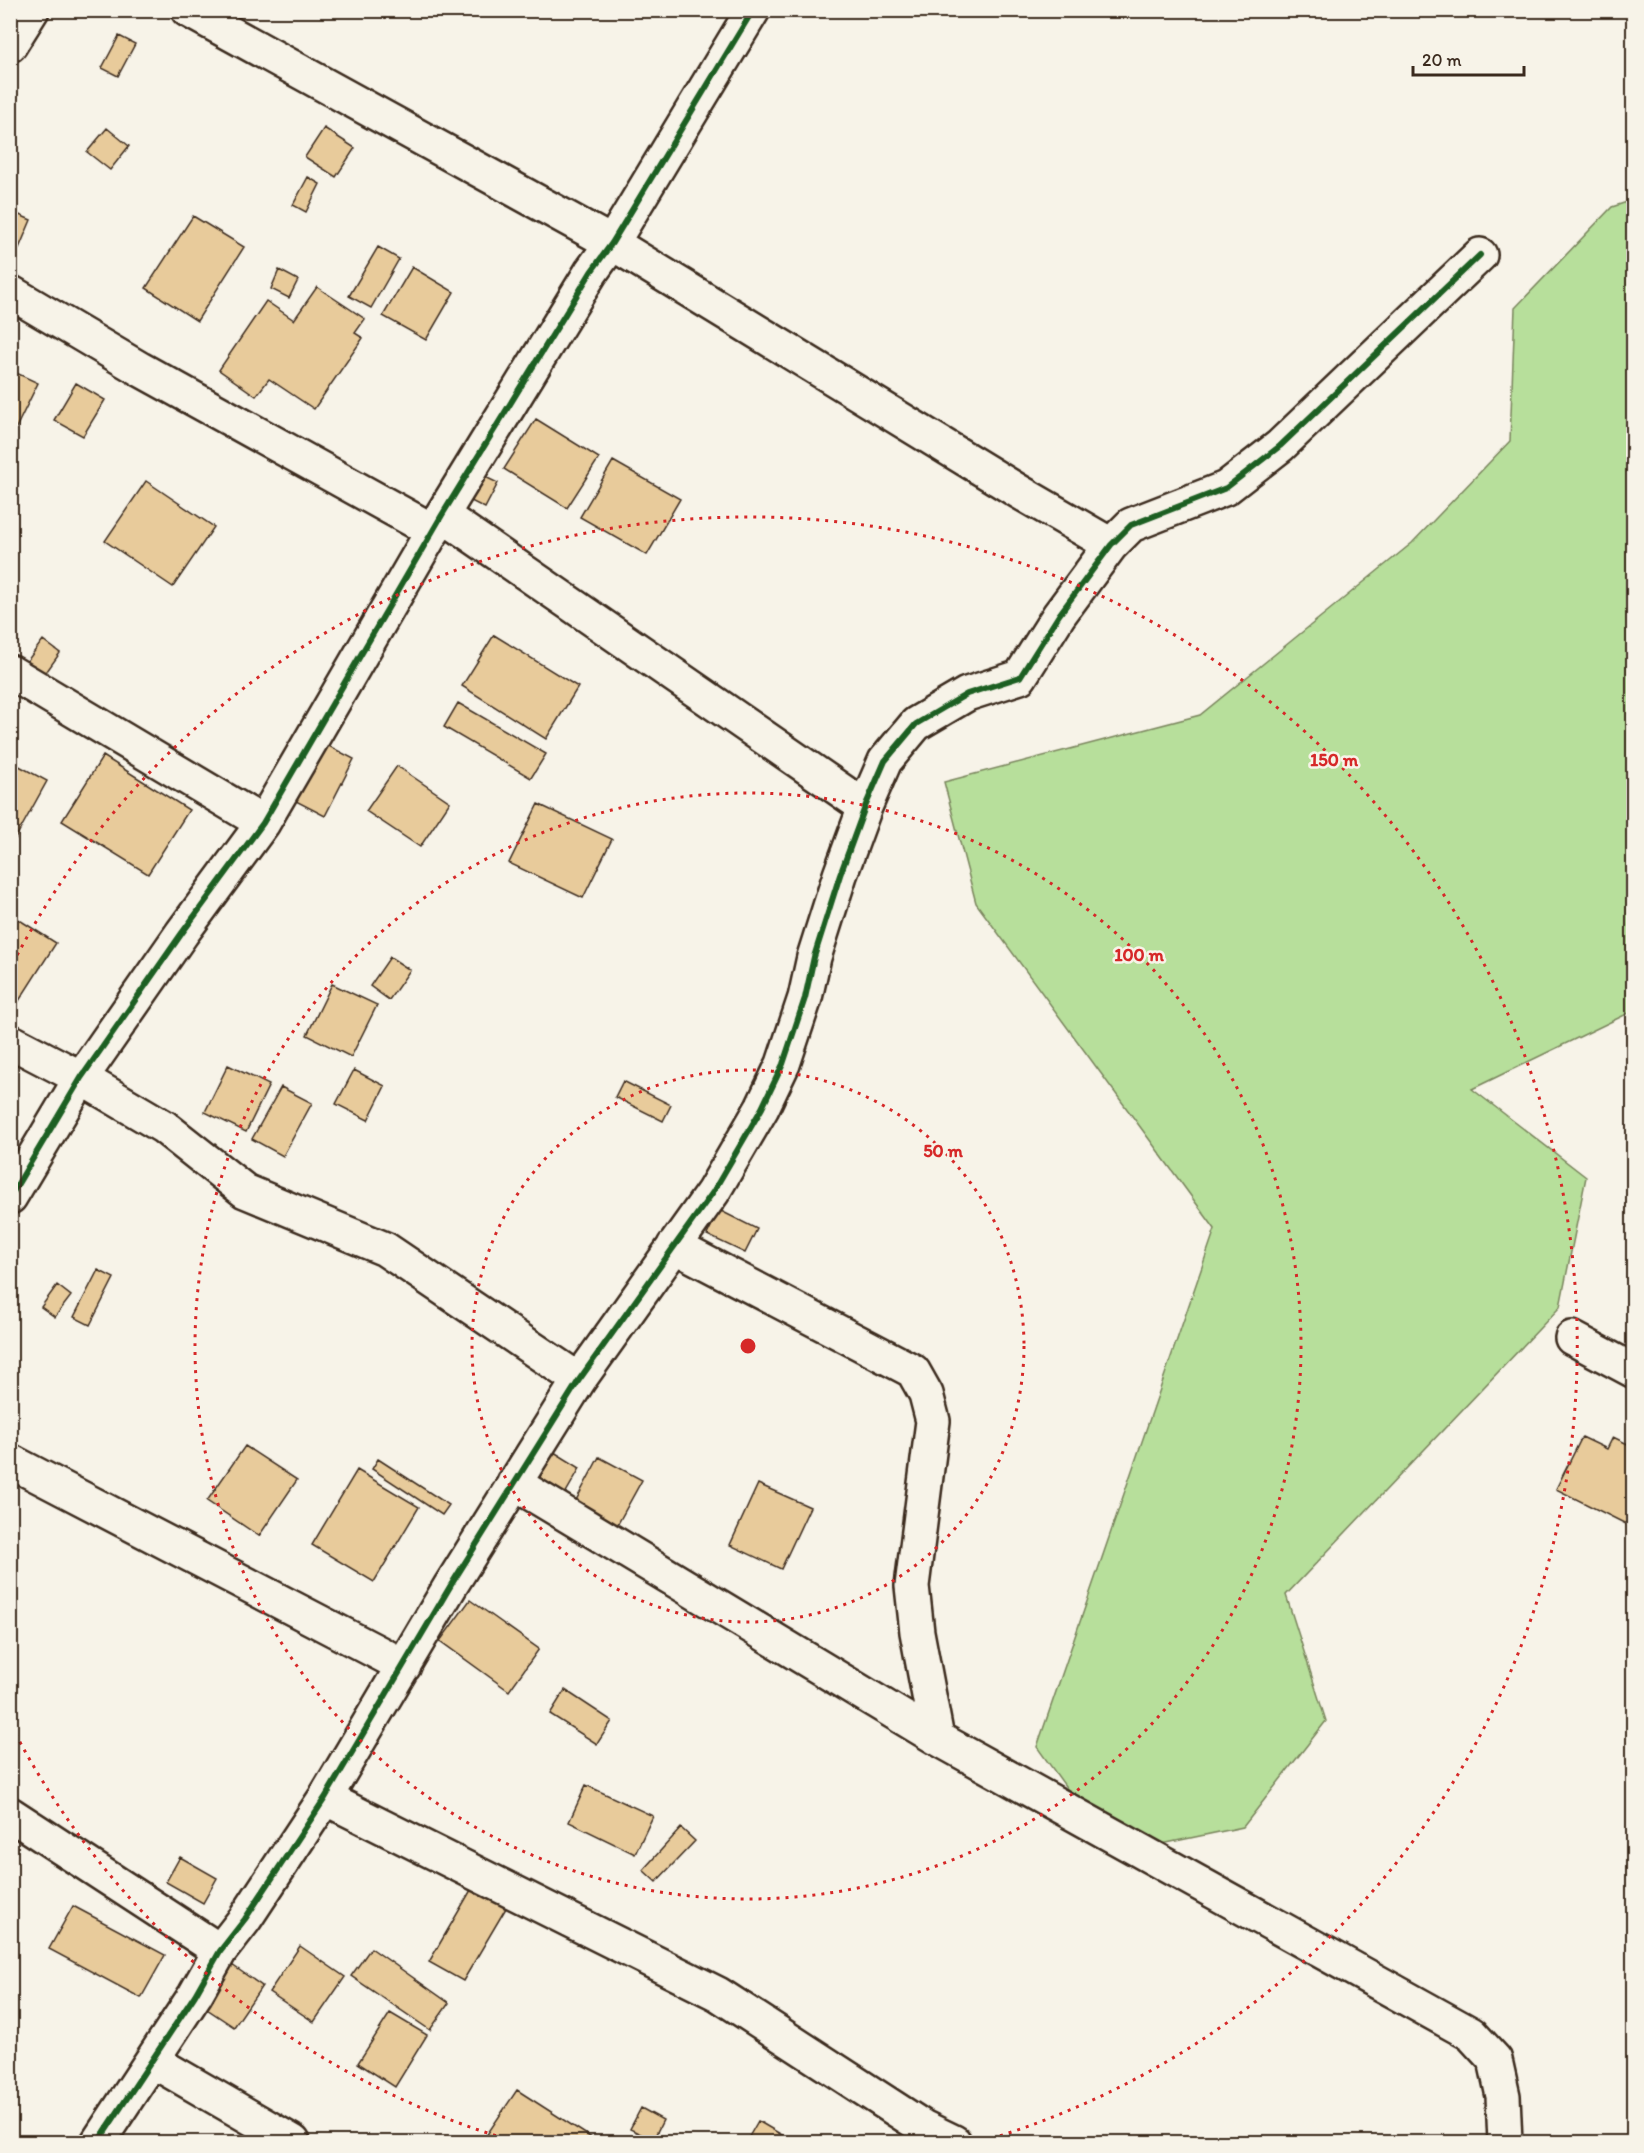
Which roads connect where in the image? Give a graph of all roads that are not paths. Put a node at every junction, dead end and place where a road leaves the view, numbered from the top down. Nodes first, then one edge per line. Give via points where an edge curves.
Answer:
1 (32, 10) edge
2 (188, 10) edge
3 (753, 10) edge
4 (10, 45) edge
5 (612, 243) junction
6 (1480, 255) dead end
7 (10, 292) edge
8 (437, 523) junction
9 (1111, 545) junction
10 (10, 672) edge
11 (865, 807) junction
12 (263, 823) junction
13 (10, 1041) edge
14 (81, 1078) junction
15 (10, 1197) edge
16 (674, 1246) junction
17 (1572, 1338) dead end
18 (1634, 1371) edge
19 (579, 1380) junction
20 (10, 1461) edge
21 (514, 1483) junction
22 (404, 1666) junction
23 (937, 1738) junction
24 (325, 1798) junction
25 (10, 1814) edge
26 (220, 1951) junction
27 (153, 2061) junction
28 (924, 2135) edge
29 (98, 2142) edge
30 (293, 2142) edge
31 (954, 2142) edge
32 (1505, 2142) edge

1 - 4 street
2 - 5 street
3 - 5 street
5 - 8 street
5 - 9 street
6 - 9 street via 1280,446 1226,488 1131,525
7 - 8 street via 140,369
8 - 11 street
8 - 12 street
9 - 11 street via 1059,615 1020,677 967,694 916,724 885,760
10 - 12 street
11 - 16 street via 840,875 783,1064 713,1192
12 - 14 street
13 - 14 street
14 - 15 street
14 - 19 street via 164,1127 244,1191 386,1250
16 - 19 street
16 - 23 street via 913,1371 926,1394 933,1421 912,1586
17 - 18 street
19 - 21 street
20 - 22 street
21 - 22 street
21 - 23 street
22 - 24 street
23 - 32 street via 1471,2034 1496,2060 1503,2096
24 - 26 street
24 - 28 street via 718,1994
25 - 26 street
26 - 27 street
27 - 29 street
27 - 30 street
28 - 31 street

